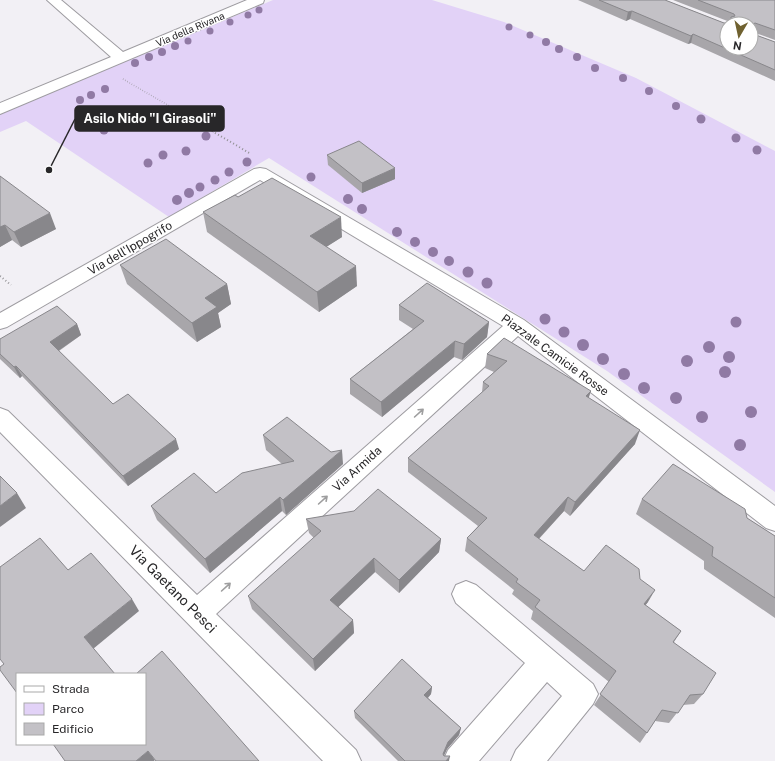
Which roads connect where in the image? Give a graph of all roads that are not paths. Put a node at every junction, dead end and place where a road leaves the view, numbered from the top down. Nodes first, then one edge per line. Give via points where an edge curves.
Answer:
1 (54, 0) edge
2 (258, 0) edge
3 (121, 58) junction
4 (0, 109) edge
5 (260, 173) joint
6 (0, 322) edge
7 (517, 325) junction
8 (0, 417) edge
9 (775, 520) edge
10 (466, 594) dead end
11 (197, 613) junction
12 (546, 662) junction
13 (345, 761) edge
14 (459, 761) edge
15 (527, 761) edge

1 - 3 street
2 - 3 street, Via della Rivana
3 - 4 street, Via della Rivana
5 - 6 street, Via dell'Ippogrifo
5 - 7 street, Piazzale Camicie Rosse
7 - 9 street, Piazzale Camicie Rosse
11 -> 7 street, Via Armida
8 - 11 street, Via Gaetano Pesci
10 - 12 street
11 - 13 street, Via Gaetano Pesci
12 - 14 street
12 - 15 street via 583,694

